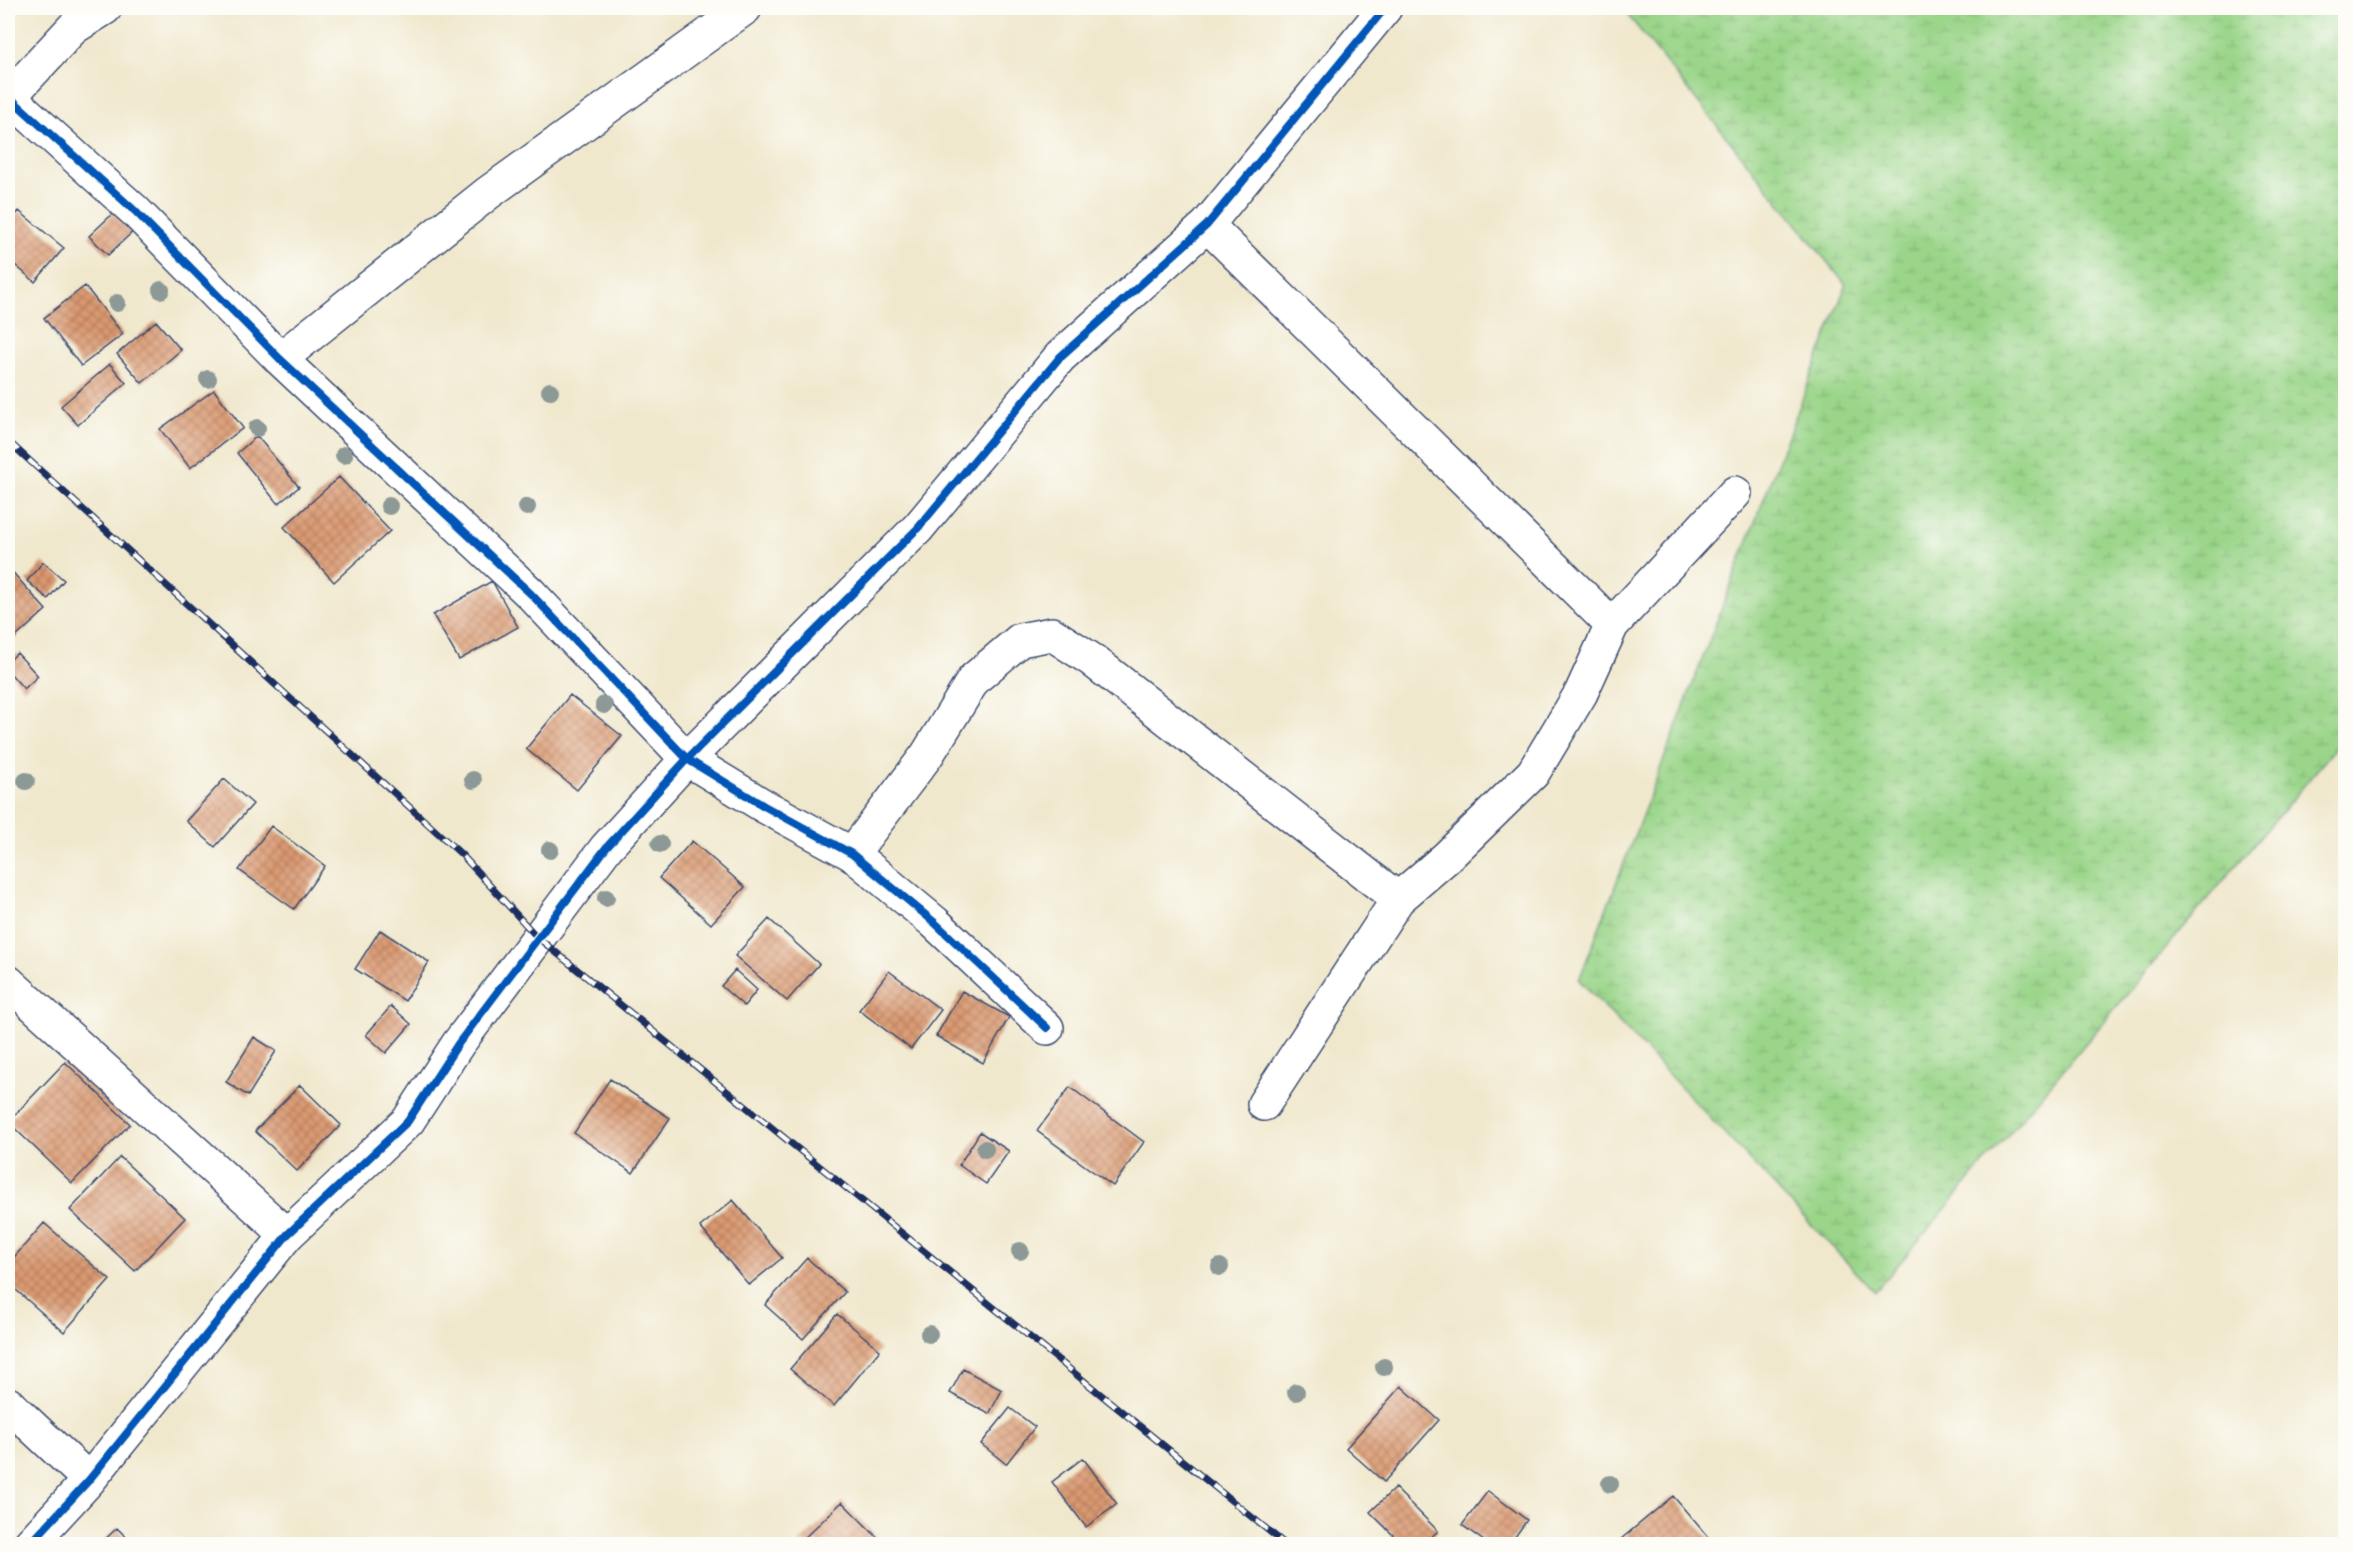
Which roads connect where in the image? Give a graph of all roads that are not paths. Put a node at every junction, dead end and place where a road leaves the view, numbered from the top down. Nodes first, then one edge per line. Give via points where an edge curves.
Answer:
1 (105, 8) edge
2 (745, 8) edge
3 (1385, 8) edge
4 (8, 96) edge
5 (1207, 225) junction
6 (280, 359) junction
7 (1735, 493) dead end
8 (1612, 625) junction
9 (687, 759) junction
10 (852, 854) junction
11 (1398, 899) junction
12 (8, 982) edge
13 (1047, 1028) dead end
14 (1264, 1104) dead end
15 (287, 1235) junction
16 (8, 1404) edge
17 (89, 1480) junction
18 (30, 1545) edge

1 - 4 street via 73,28
2 - 6 street via 488,193
3 - 5 street
4 - 6 street via 135,212
5 - 8 street
5 - 9 street via 1060,357 918,528
6 - 9 street via 531,594
7 - 8 street
8 - 11 street via 1581,693 1533,773
9 - 10 street
9 - 15 street via 606,848 544,928 458,1044 408,1121
10 - 11 street via 927,755 974,679 1020,640 1052,634 1092,660
10 - 13 street via 934,922
11 - 14 street
12 - 15 street
15 - 17 street
16 - 17 street
17 - 18 street

